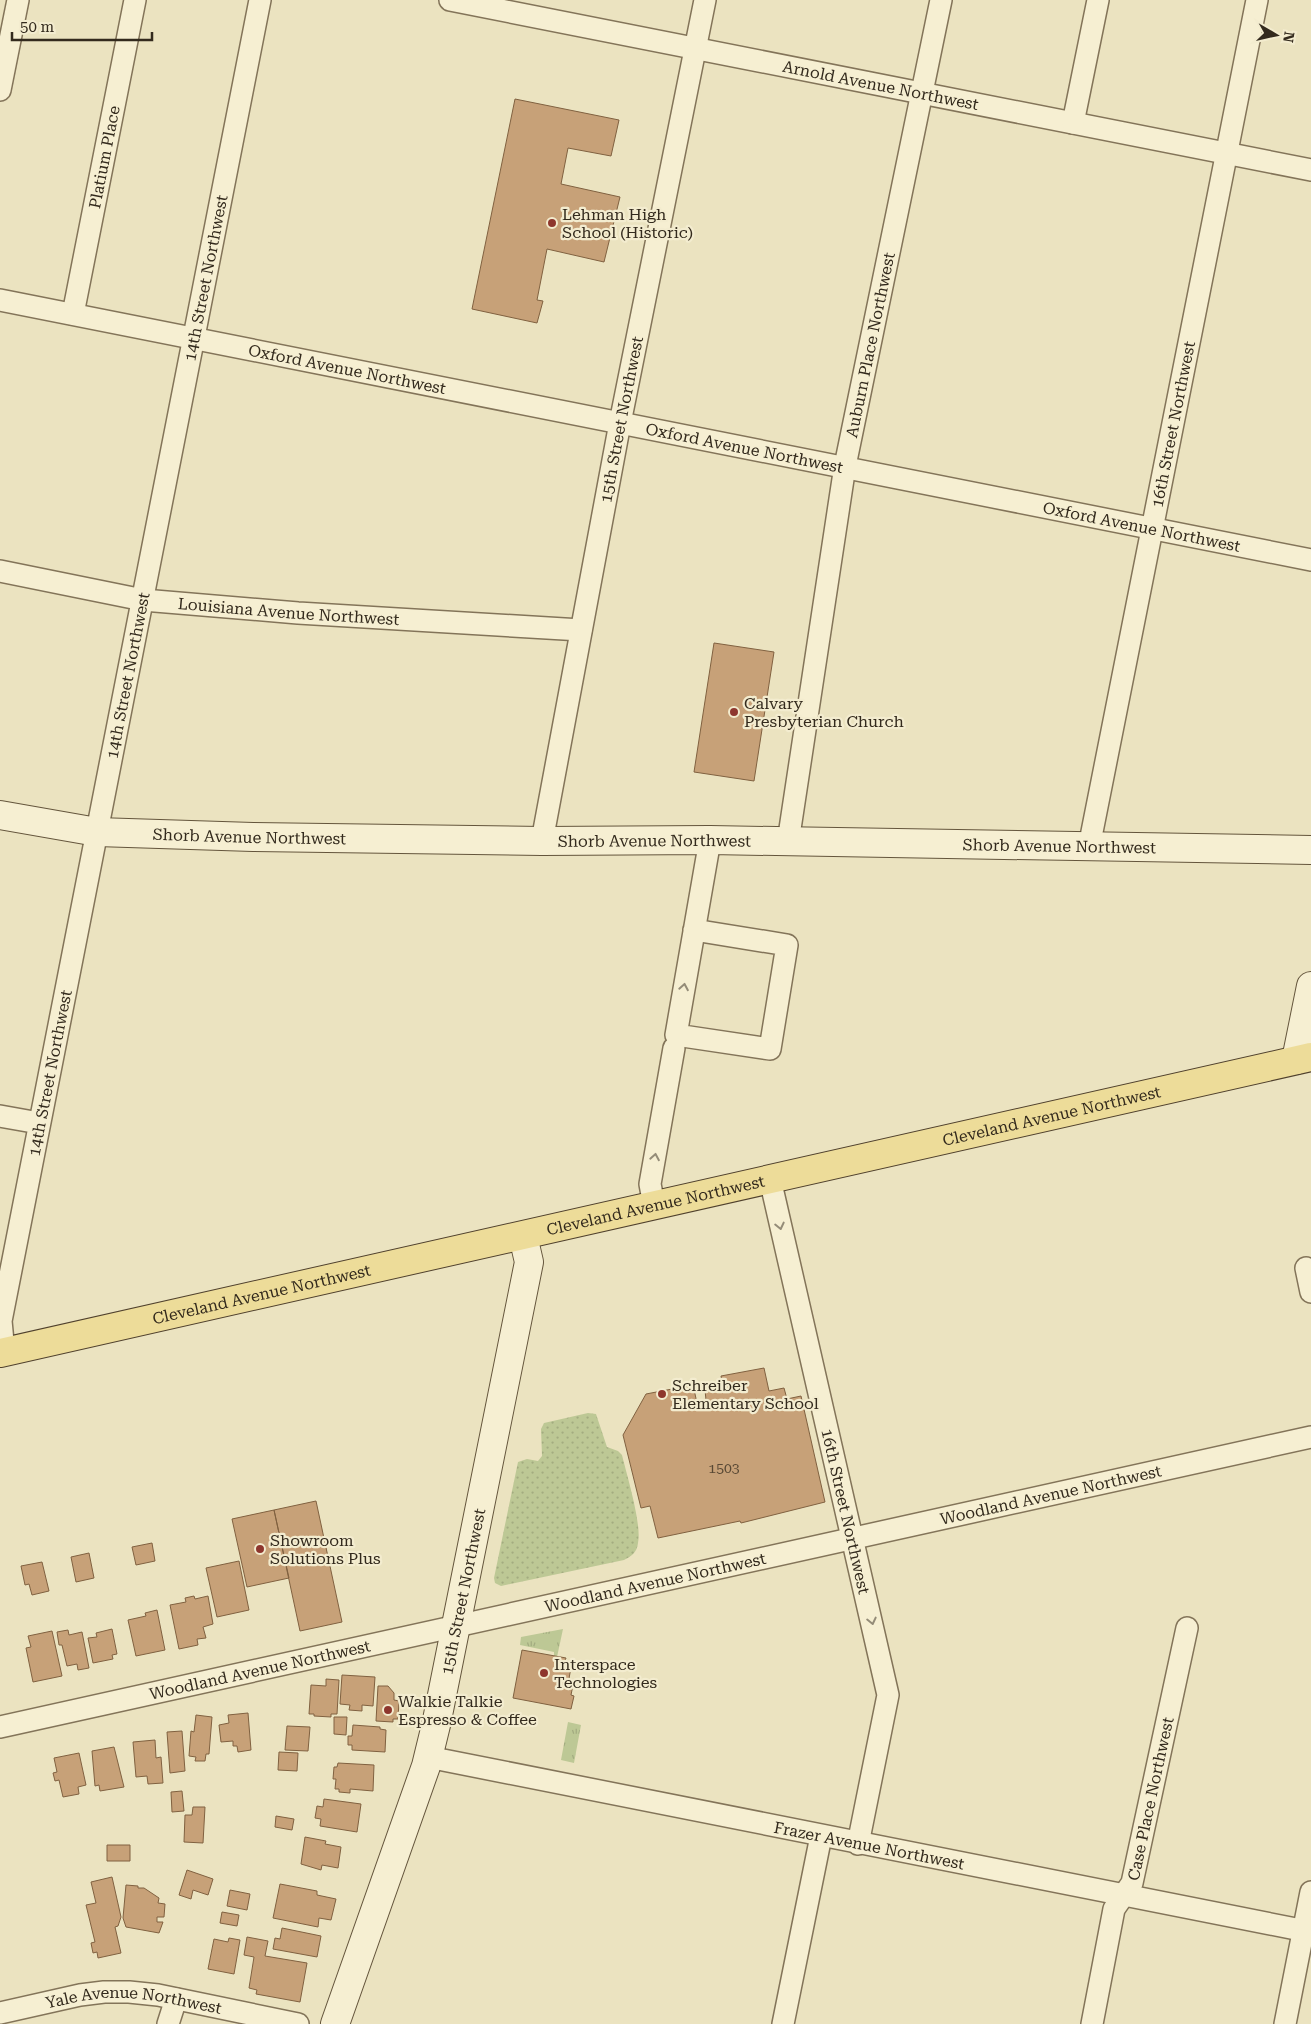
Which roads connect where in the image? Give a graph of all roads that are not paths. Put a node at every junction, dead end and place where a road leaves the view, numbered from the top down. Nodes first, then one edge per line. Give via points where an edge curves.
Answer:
1 (18, 0) edge
2 (135, 0) edge
3 (260, 0) edge
4 (450, 0) edge
5 (705, 0) edge
6 (941, 0) edge
7 (1098, 0) edge
8 (1257, 0) edge
9 (695, 49) junction
10 (0, 90) edge
11 (922, 94) junction
12 (1073, 123) junction
13 (1226, 154) junction
14 (1311, 170) edge
15 (0, 300) edge
16 (73, 314) junction
17 (195, 338) junction
18 (620, 423) junction
19 (845, 466) junction
20 (1152, 529) junction
21 (1311, 560) edge
22 (0, 572) edge
23 (144, 600) junction
24 (581, 630) junction
25 (0, 815) edge
26 (97, 832) junction
27 (710, 840) junction
28 (542, 841) junction
29 (788, 842) junction
30 (1089, 847) junction
31 (1311, 850) edge
32 (694, 930) junction
33 (1311, 986) edge
34 (675, 1042) junction
35 (1304, 1059) edge
36 (0, 1116) edge
37 (39, 1123) junction
38 (770, 1179) junction
39 (654, 1205) junction
40 (523, 1236) junction
41 (1306, 1268) dead end
42 (1311, 1292) edge
43 (2, 1352) edge
44 (1311, 1437) edge
45 (853, 1539) junction
46 (457, 1625) junction
47 (1187, 1628) dead end
48 (0, 1727) edge
49 (428, 1756) junction
50 (821, 1836) junction
51 (858, 1844) junction
52 (1311, 1892) edge
53 (1124, 1894) junction
54 (1307, 1931) edge
55 (176, 1999) junction
56 (0, 2013) edge
57 (168, 2024) edge
58 (298, 2024) edge
59 (335, 2024) edge
60 (783, 2024) edge
61 (1092, 2024) edge
62 (1285, 2024) edge

1 - 10 street
2 - 16 street, Platium Place
3 - 17 street, 14th Street Northwest
4 - 9 street, Arnold Avenue Northwest
5 - 9 street, 15th Street Northwest
6 - 11 street, Auburn Place Northwest
7 - 12 street
8 - 13 street, 16th Street Northwest
9 - 11 street, Arnold Avenue Northwest
9 - 18 street, 15th Street Northwest
11 - 12 street, Arnold Avenue Northwest
11 - 19 street, Auburn Place Northwest
12 - 13 street, Arnold Avenue Northwest
13 - 14 street, Arnold Avenue Northwest
13 - 20 street, 16th Street Northwest
15 - 16 street, Oxford Avenue Northwest
16 - 17 street, Oxford Avenue Northwest
17 - 18 street, Oxford Avenue Northwest
17 - 23 street, 14th Street Northwest
18 - 19 street, Oxford Avenue Northwest
18 - 24 street, 15th Street Northwest
19 - 20 street, Oxford Avenue Northwest
19 - 29 street, Auburn Place Northwest
20 - 21 street, Oxford Avenue Northwest
20 - 30 street, 16th Street Northwest
22 - 23 street, Louisiana Avenue Northwest
23 - 24 street, Louisiana Avenue Northwest
23 - 26 street, 14th Street Northwest
24 - 28 street, 15th Street Northwest
25 - 26 street, Shorb Avenue Northwest
26 - 28 street, Shorb Avenue Northwest
26 - 37 street, 14th Street Northwest
27 - 28 street, Shorb Avenue Northwest
27 - 29 street, Shorb Avenue Northwest
27 - 32 street
29 - 30 street, Shorb Avenue Northwest
30 - 31 street, Shorb Avenue Northwest
34 -> 32 street
32 - 34 street via 787,945 770,1049
33 - 35 street
39 -> 34 street via 650,1184
35 - 38 main road, Cleveland Avenue Northwest
36 - 37 street
37 - 43 street, 14th Street Northwest via 1,1321
38 - 39 main road, Cleveland Avenue Northwest
38 -> 45 street, 16th Street Northwest
39 - 40 main road, Cleveland Avenue Northwest
40 - 43 main road, Cleveland Avenue Northwest
40 - 46 street, 15th Street Northwest via 529,1262
41 - 42 street
44 - 45 street, Woodland Avenue Northwest
45 - 46 street, Woodland Avenue Northwest
45 -> 51 street, 16th Street Northwest via 888,1695
46 - 48 street, Woodland Avenue Northwest
46 - 49 street, 15th Street Northwest
47 - 53 street, Case Place Northwest via 1132,1883
49 - 50 street, Frazer Avenue Northwest
49 - 59 street, 15th Street Northwest
50 - 51 street, Frazer Avenue Northwest
50 - 60 street
51 - 53 street, Frazer Avenue Northwest
52 - 54 street
53 - 54 street, Frazer Avenue Northwest
53 - 61 street, Case Place Northwest via 1114,1910
54 - 62 street
55 - 56 street, Yale Avenue Northwest via 104,1992
55 - 57 street
55 - 58 street, Yale Avenue Northwest

